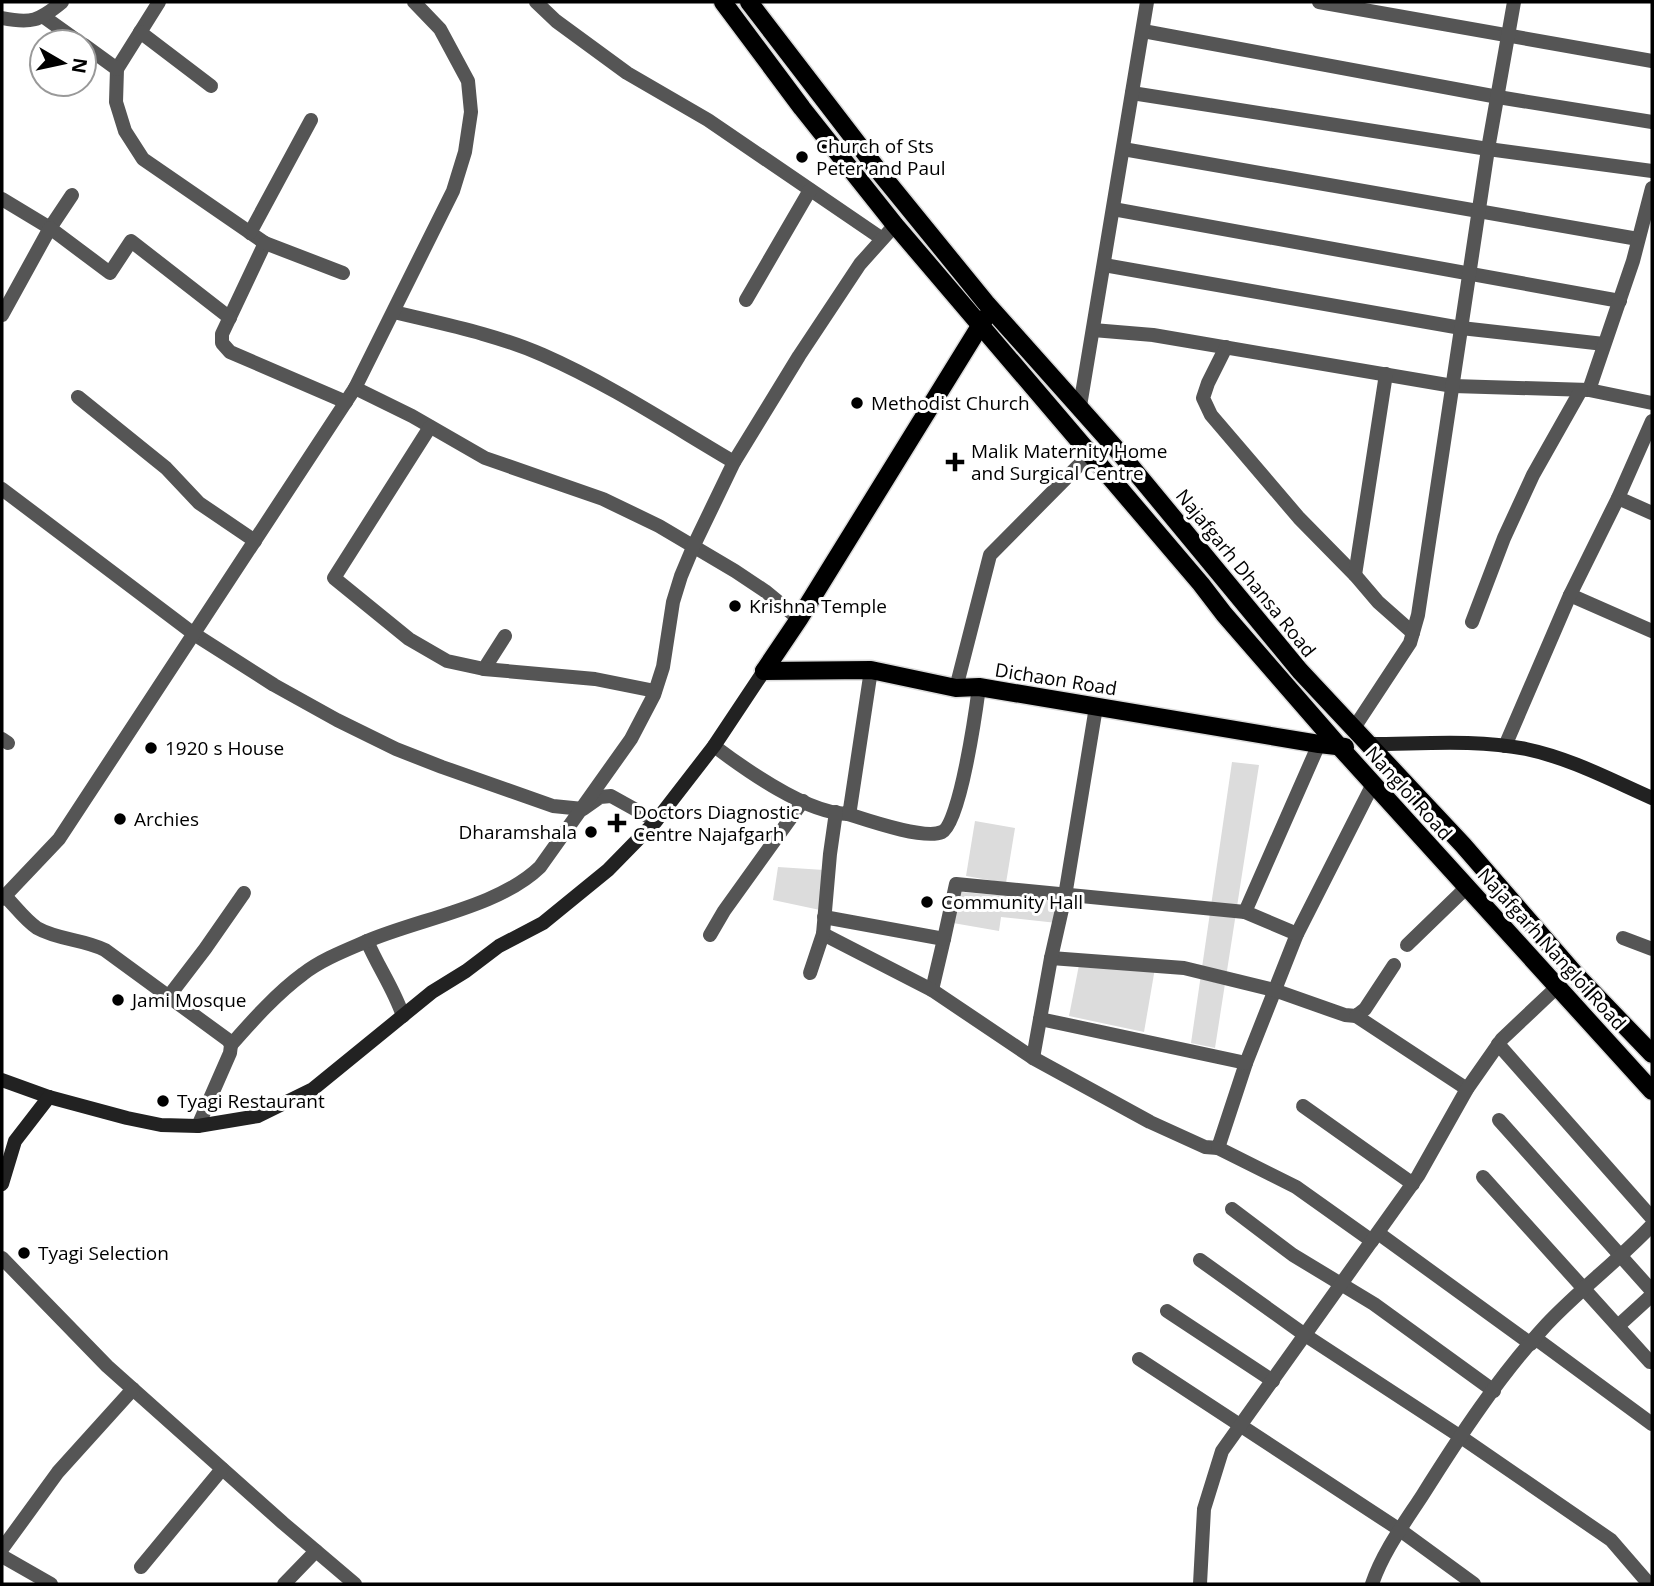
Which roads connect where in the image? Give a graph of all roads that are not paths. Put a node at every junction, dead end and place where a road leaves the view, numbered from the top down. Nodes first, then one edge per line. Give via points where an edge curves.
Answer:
1 (62, 2) edge
2 (159, 2) edge
3 (414, 2) edge
4 (536, 2) edge
5 (723, 2) edge
6 (749, 2) edge
7 (1147, 2) edge
8 (1319, 2) edge
9 (1514, 2) edge
10 (44, 17) junction
11 (2, 18) edge
12 (59, 28) edge
13 (1143, 30) junction
14 (140, 32) junction
15 (1509, 35) junction
16 (98, 56) edge
17 (1652, 61) edge
18 (117, 69) junction
19 (211, 86) dead end
20 (1132, 93) junction
21 (1498, 97) junction
22 (312, 120) dead end
23 (1652, 122) edge
24 (1123, 149) junction
25 (1488, 149) junction
26 (1652, 172) edge
27 (1652, 188) edge
28 (810, 190) junction
29 (72, 195) dead end
30 (2, 199) edge
31 (1113, 209) junction
32 (1479, 212) junction
33 (895, 225) junction
34 (50, 228) junction
35 (250, 233) junction
36 (881, 238) junction
37 (1639, 239) junction
38 (265, 243) junction
39 (1104, 265) junction
40 (343, 273) dead end
41 (1469, 274) junction
42 (746, 300) dead end
43 (1620, 301) junction
44 (992, 309) junction
45 (394, 312) junction
46 (2, 315) edge
47 (230, 318) junction
48 (980, 326) junction
49 (1461, 328) junction
50 (1093, 330) junction
51 (1604, 344) junction
52 (1226, 347) junction
53 (1386, 374) junction
54 (1453, 386) junction
55 (355, 388) junction
56 (1585, 390) junction
57 (78, 397) dead end
58 (346, 402) junction
59 (1652, 403) edge
60 (1080, 406) junction
61 (1652, 421) edge
62 (430, 427) junction
63 (1090, 454) junction
64 (734, 462) junction
65 (2, 489) edge
66 (1618, 498) junction
67 (1652, 513) edge
68 (255, 541) junction
69 (694, 545) junction
70 (1355, 575) junction
71 (1570, 595) junction
72 (799, 619) junction
73 (1472, 622) dead end
74 (1652, 631) edge
75 (1413, 633) junction
76 (194, 634) junction
77 (505, 636) dead end
78 (484, 669) junction
79 (871, 670) junction
80 (764, 671) junction
81 (979, 687) junction
82 (956, 688) junction
83 (655, 691) junction
84 (1096, 707) junction
85 (1354, 728) junction
86 (1319, 744) junction
87 (1370, 744) junction
88 (1505, 746) junction
89 (714, 747) junction
90 (1340, 747) junction
91 (1373, 784) junction
92 (1652, 798) edge
93 (803, 801) junction
94 (583, 808) junction
95 (842, 813) junction
96 (656, 821) junction
97 (1447, 867) joint
98 (1468, 886) junction
99 (244, 892) dead end
100 (1065, 896) junction
101 (4, 898) edge
102 (1245, 912) junction
103 (824, 917) junction
104 (823, 934) junction
105 (1297, 934) junction
106 (709, 935) dead end
107 (1623, 938) dead end
108 (944, 939) junction
109 (367, 941) junction
110 (1408, 945) dead end
111 (1652, 949) edge
112 (1051, 958) junction
113 (1394, 965) dead end
114 (810, 974) dead end
115 (1556, 988) junction
116 (932, 990) junction
117 (1274, 990) junction
118 (169, 996) junction
119 (404, 1016) junction
120 (1356, 1016) junction
121 (1040, 1019) junction
122 (1498, 1044) junction
123 (231, 1045) junction
124 (1652, 1055) edge
125 (1033, 1058) junction
126 (1246, 1063) junction
127 (2, 1080) edge
128 (1467, 1089) junction
129 (1652, 1091) edge
130 (49, 1097) junction
131 (1303, 1106) dead end
132 (1499, 1120) dead end
133 (198, 1126) junction
134 (1218, 1148) junction
135 (1483, 1177) dead end
136 (2, 1184) edge
137 (1413, 1184) junction
138 (1231, 1209) dead end
139 (1652, 1218) edge
140 (1652, 1225) edge
141 (1375, 1237) junction
142 (1622, 1257) junction
143 (2, 1258) edge
144 (1200, 1260) dead end
145 (1342, 1284) junction
146 (1586, 1289) junction
147 (1652, 1293) edge
148 (1167, 1311) dead end
149 (1618, 1326) junction
150 (1305, 1335) junction
151 (1533, 1341) junction
152 (1139, 1359) dead end
153 (1650, 1362) dead end
154 (1273, 1381) junction
155 (133, 1390) junction
156 (1494, 1391) junction
157 (1241, 1424) junction
158 (1652, 1424) edge
159 (1461, 1437) junction
160 (222, 1469) junction
161 (1400, 1530) junction
162 (2, 1549) edge
163 (316, 1551) junction
164 (2, 1556) edge
165 (141, 1567) dead end
166 (48, 1583) edge
167 (284, 1584) edge
168 (355, 1584) edge
169 (1200, 1584) edge
170 (1372, 1584) edge
171 (1474, 1584) edge
172 (1649, 1584) edge

1 - 10 street
2 - 14 street
3 - 45 street via 440,29 468,81 471,112 453,191
4 - 28 street via 627,73 708,120
5 - 33 main road, Nangloi Road
6 - 44 main road, Najafgarh Dhansa Road
7 - 13 street
8 - 15 street
9 - 15 street
10 - 11 street via 29,22
10 - 12 street
13 - 20 street
13 - 21 street
14 - 18 street
14 - 19 street
15 - 17 street
15 - 21 street
16 - 18 street
18 - 35 street via 116,102 125,131 143,159
20 - 24 street
20 - 25 street
21 - 23 street
21 - 25 street
22 - 35 street
24 - 31 street
24 - 32 street
25 - 26 street
25 - 32 street
27 - 37 street
28 - 36 street
28 - 42 street
29 - 34 street
30 - 34 street
31 - 39 street
31 - 41 street
32 - 37 street
32 - 41 street
33 - 36 street
33 - 48 main road, Nangloi Road
34 - 46 street
34 - 47 street via 110,273 131,241
35 - 38 street
36 - 64 street via 834,303
37 - 43 street
38 - 40 street
38 - 47 street
39 - 49 street
39 - 50 street
41 - 43 street
41 - 49 street
43 - 51 street
44 - 48 main road
44 - 60 main road, Najafgarh Dhansa Road
45 - 55 street
45 - 64 street via 486,334 543,355 613,390
47 - 58 street via 222,334 222,343 230,352
48 - 63 main road, Nangloi Road
48 - 72 main road
49 - 51 street
49 - 54 street
50 - 52 street
50 - 60 street
51 - 56 street
52 - 53 street
52 - 70 street via 1203,398 1211,415
53 - 54 street
53 - 70 street
54 - 56 street
54 - 75 street
55 - 58 street
55 - 62 street
56 - 59 street
56 - 73 street via 1533,475
57 - 68 street via 166,468 199,503
58 - 68 street
60 - 85 main road, Najafgarh Dhansa Road via 1300,671
61 - 66 street
62 - 69 street via 485,458 603,499
62 - 78 street via 334,578 418,644 447,661
63 - 82 street via 990,555
63 - 90 main road, Nangloi Road
64 - 69 street
65 - 76 street
66 - 67 street
66 - 71 street
68 - 76 street
69 - 72 street
69 - 83 street via 673,602
70 - 75 street
71 - 74 street
71 - 88 street
72 - 80 main road
75 - 85 street
76 - 94 street via 274,685 396,749 553,806
76 - 101 street via 59,839
77 - 78 street
78 - 83 street via 595,679
79 - 80 main road, Dichaon Road
79 - 82 main road, Dichaon Road
79 - 95 street via 852,799
80 - 89 main road
81 - 82 main road, Dichaon Road
81 - 84 main road, Dichaon Road
81 - 95 street via 958,799 948,828 934,834 904,830
83 - 94 street via 631,739
84 - 86 main road, Dichaon Road
84 - 100 street
85 - 87 main road, Najafgarh Dhansa Road
86 - 90 main road, Dichaon Road
86 - 102 street
87 - 88 main road
87 - 90 main road, Dichaon Road
87 - 124 main road, Najafgarh Dhansa Road
88 - 92 main road via 1559,758
89 - 93 street
89 - 96 main road
90 - 91 main road, Nangloi Road
91 - 97 main road, Nangloi Road
91 - 105 street
93 - 95 street
93 - 106 street
94 - 96 street via 611,796
94 - 109 street via 528,879 486,899
95 - 103 street via 830,854
96 - 119 main road via 608,870 543,923 499,946
97 - 98 main road, Najafgarh Nangloi Road
98 - 110 street
98 - 115 main road, Najafgarh Nangloi Road
99 - 118 street
100 - 102 street
100 - 108 street via 956,884
100 - 112 street
101 - 118 street via 33,926 105,950
102 - 105 street
103 - 104 street
103 - 108 street
104 - 114 street
104 - 116 street
105 - 117 street
107 - 111 street
108 - 116 street
109 - 119 street
109 - 123 street via 303,974
112 - 117 street via 1184,968
112 - 121 street
113 - 120 street via 1365,1010
115 - 122 street
115 - 129 main road, Najafgarh Nangloi Road
116 - 125 street
117 - 120 street
117 - 126 street
118 - 123 street
119 - 133 main road via 313,1089 258,1116
120 - 128 street
121 - 125 street
121 - 126 street
122 - 128 street
122 - 139 street
123 - 133 street
125 - 134 street via 1150,1122 1205,1147
126 - 134 street
127 - 130 main road
128 - 137 street
130 - 133 main road via 161,1125
130 - 136 main road via 15,1141
131 - 137 street
132 - 142 street
134 - 141 street via 1296,1186
135 - 146 street
137 - 141 street
138 - 145 street
140 - 142 street
141 - 145 street
141 - 151 street
142 - 146 street
142 - 147 street
143 - 155 street
144 - 150 street
145 - 150 street
145 - 156 street
146 - 149 street
146 - 151 street
147 - 149 street
148 - 154 street
149 - 153 street
150 - 154 street
150 - 159 street
151 - 156 street
151 - 158 street
152 - 157 street
154 - 157 street
155 - 160 street
155 - 162 street via 58,1472
156 - 159 street
157 - 161 street
157 - 169 street via 1222,1451 1205,1509
159 - 161 street
159 - 172 street via 1611,1540
160 - 163 street
160 - 165 street
161 - 170 street
161 - 171 street
163 - 167 street
163 - 168 street
164 - 166 street

